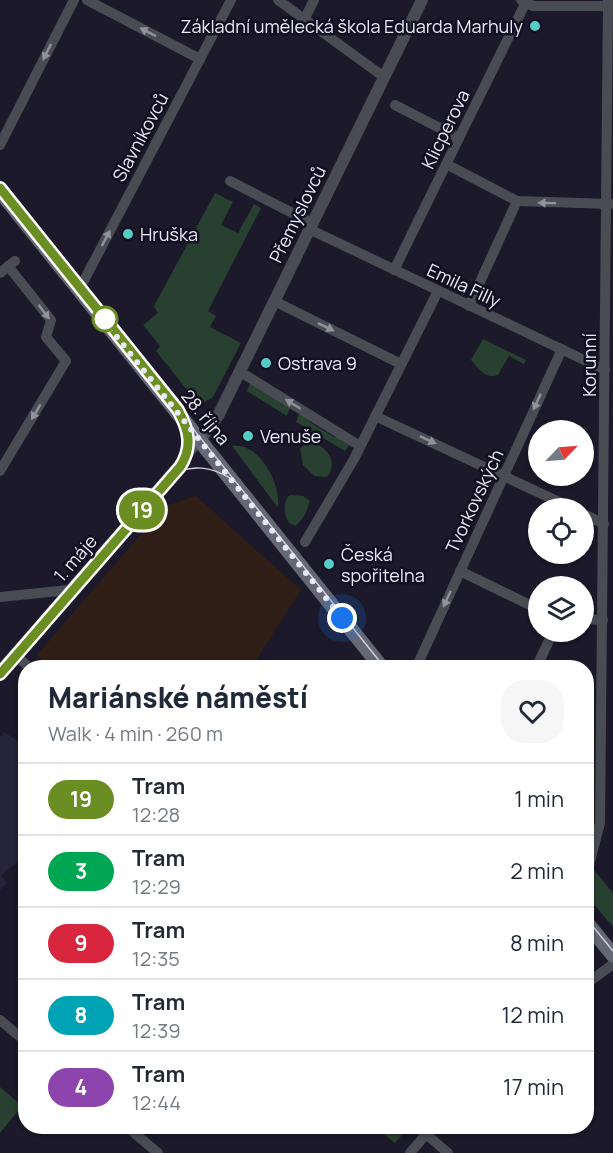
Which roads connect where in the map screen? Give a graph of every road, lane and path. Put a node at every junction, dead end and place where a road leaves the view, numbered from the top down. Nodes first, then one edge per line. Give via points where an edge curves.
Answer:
1 (74, 0) edge
2 (87, 0) edge
3 (231, 0) edge
4 (278, 0) edge
5 (314, 0) edge
6 (422, 0) edge
7 (524, 1) edge
8 (609, 2) edge
9 (304, 20) junction
10 (200, 59) junction
11 (610, 74) edge
12 (384, 77) junction
13 (395, 105) dead end
14 (459, 138) junction
15 (0, 145) edge
16 (446, 164) junction
17 (230, 181) dead end
18 (0, 191) edge
19 (517, 201) junction
20 (609, 204) edge
21 (311, 226) junction
22 (8, 267) edge
23 (394, 270) junction
24 (79, 290) junction
25 (438, 291) junction
26 (274, 301) junction
27 (469, 306) junction
28 (562, 349) junction
29 (401, 364) junction
30 (605, 370) junction
31 (239, 371) junction
32 (609, 405) edge
33 (375, 416) junction
34 (200, 440) junction
35 (360, 446) junction
36 (0, 471) edge
37 (504, 475) junction
38 (551, 498) edge
39 (594, 519) edge
40 (604, 524) junction
41 (305, 542) dead end
42 (460, 571) junction
43 (69, 590) junction
44 (0, 597) edge
45 (528, 604) edge
46 (594, 620) edge
47 (603, 620) junction
48 (548, 642) edge
49 (14, 654) junction
50 (21, 660) edge
51 (376, 660) edge
52 (420, 660) edge
53 (540, 660) edge
54 (0, 670) edge
55 (594, 846) edge
56 (594, 932) edge
57 (613, 955) edge
58 (613, 964) edge
59 (594, 978) edge
60 (0, 1020) edge
61 (18, 1035) edge
62 (135, 1134) edge
63 (427, 1134) edge
64 (433, 1134) edge
65 (158, 1153) edge
66 (410, 1153) edge
67 (448, 1153) edge

1 -> 15 street
10 -> 2 street
3 - 10 street, Slavníkovců
4 - 9 street
5 - 9 street
6 - 12 street, Přemyslovců
7 - 8 street via 533,6
7 - 14 street, Klicperova
8 - 11 street, Korunní
9 - 12 street
24 -> 10 street, Slavníkovců
11 - 20 street, Korunní
12 - 21 street, Přemyslovců
13 - 14 street
14 - 16 street, Klicperova
16 - 19 street
16 - 23 street, Klicperova
17 - 21 street, Emila Filly
18 - 24 main road, 28. října
20 -> 19 street
19 - 27 street
20 - 30 street, Korunní
21 - 23 street, Emila Filly
21 - 26 street, Přemyslovců
22 -> 36 street via 51,320 46,337 66,361
23 - 25 street, Emila Filly
24 - 34 main road, 28. října
25 - 27 street, Emila Filly
25 - 29 street
26 -> 29 street
26 - 31 street, Přemyslovců
27 - 28 street, Emila Filly
28 - 30 street, Emila Filly
28 -> 37 street, Tvorkovských
29 - 33 street
30 - 32 street, Korunní
31 - 34 street, Přemyslovců via 218,416
35 -> 31 street
32 - 40 street, Korunní
33 - 35 street
33 -> 37 street
34 - 43 street, 1. máje
34 - 51 main road, 28. října
35 - 41 street
37 - 38 street
37 - 42 street, Tvorkovských
39 - 40 street
40 - 47 street, Korunní
42 - 45 street
42 -> 52 street, Tvorkovských
43 - 44 street
43 - 49 street, 1. máje
46 - 47 street
47 - 55 street, Korunní via 600,823
48 - 53 street
49 - 50 street
49 - 54 street, 1. máje
56 - 57 main road
58 - 59 street
60 - 61 street
62 - 65 street
63 - 66 street
64 - 67 street

